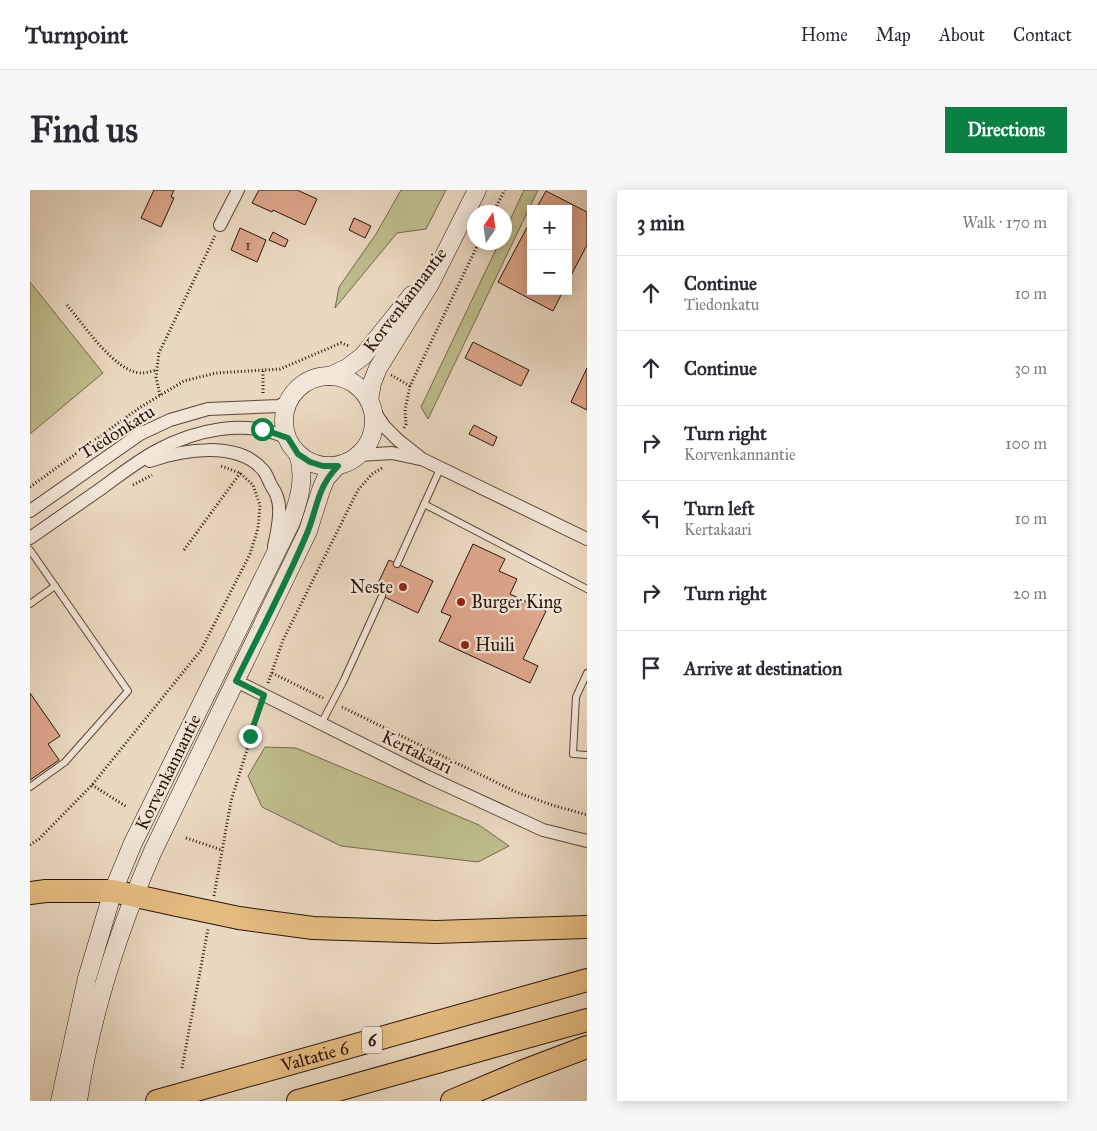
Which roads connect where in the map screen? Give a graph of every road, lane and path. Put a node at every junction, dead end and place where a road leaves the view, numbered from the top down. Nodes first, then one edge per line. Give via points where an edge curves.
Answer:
1 (238, 190) edge
2 (476, 190) edge
3 (505, 190) edge
4 (498, 205) edge
5 (220, 225) joint
6 (452, 237) junction
7 (475, 250) edge
8 (67, 305) dead end
9 (157, 370) junction
10 (330, 376) junction
11 (160, 395) dead end
12 (290, 400) junction
13 (371, 404) junction
14 (288, 438) junction
15 (398, 440) junction
16 (392, 453) junction
17 (298, 454) junction
18 (359, 455) junction
19 (422, 459) junction
20 (217, 465) dead end
21 (338, 466) junction
22 (129, 469) junction
23 (440, 469) junction
24 (155, 474) dead end
25 (132, 485) dead end
26 (424, 504) junction
27 (30, 511) edge
28 (30, 538) edge
29 (587, 539) edge
30 (30, 550) edge
31 (397, 564) dead end
32 (264, 578) junction
33 (55, 586) junction
34 (587, 589) edge
35 (382, 596) dead end
36 (30, 604) edge
37 (272, 673) junction
38 (587, 673) edge
39 (236, 681) junction
40 (264, 695) junction
41 (332, 703) junction
42 (321, 724) junction
43 (587, 754) edge
44 (92, 785) junction
45 (30, 787) edge
46 (126, 807) dead end
47 (587, 815) edge
48 (186, 838) dead end
49 (587, 841) edge
50 (30, 845) edge
51 (222, 850) junction
52 (30, 893) edge
53 (123, 893) junction
54 (214, 897) dead end
55 (208, 926) dead end
56 (587, 927) edge
57 (587, 980) edge
58 (587, 1020) edge
59 (81, 1043) junction
60 (587, 1048) edge
61 (182, 1068) dead end
62 (60, 1101) edge
63 (78, 1101) edge
64 (157, 1101) edge
65 (298, 1101) edge
66 (452, 1101) edge

1 - 5 street
2 - 6 main road, Korvenkannantie
3 - 4 path
5 - 9 path via 159,353
6 - 10 main road, Korvenkannantie via 396,316 362,356
6 - 13 main road, Korvenkannantie via 430,284 378,368 372,383
7 - 15 path via 410,386 406,424
8 - 9 path via 110,356 125,368 140,373
9 - 11 path
10 - 12 main road via 307,382
10 - 13 main road via 353,383
12 - 14 main road via 284,425
12 - 27 street, Tiedonkatu via 279,406 208,409 170,420 140,434
13 - 15 street via 384,426
13 - 18 main road via 373,434
14 - 17 main road
14 - 22 street, Tiedonkatu via 262,429 226,429 199,434 155,451
15 - 19 street
16 - 18 street
16 - 19 street
16 - 37 path via 386,465 372,474 358,490 283,640
17 - 21 main road via 323,466
17 - 32 main road, Korvenkannantie via 301,464 300,496
18 - 21 main road
19 - 23 street
20 - 44 path via 240,473 253,485 260,505 258,528 250,554 201,650
21 - 39 main road, Korvenkannantie via 326,478 308,530
22 - 28 street, Tiedonkatu
22 - 32 street, Tiedonkatu via 165,456 213,450 233,452 262,470 278,498 279,513 275,542
23 - 26 lane
23 - 29 street
24 - 25 path
26 - 31 lane
26 - 34 lane
30 - 33 lane
32 - 53 main road, Korvenkannantie via 137,834
33 - 36 lane
33 - 45 lane via 128,691 65,762
35 - 41 lane
37 - 40 path
37 - 41 path
38 - 43 lane via 576,697 573,754
39 - 40 street, Kertakaari
39 - 53 main road, Korvenkannantie via 153,851
40 - 42 street, Kertakaari
40 - 51 path via 231,801
41 - 42 lane
41 - 47 path via 516,792
42 - 49 street, Kertakaari via 543,830
44 - 46 path
44 - 50 path
48 - 51 path
51 - 54 path
52 - 53 highway
53 - 56 highway, bridge via 239,918 313,928 436,932
53 - 59 main road, Korvenkannantie via 119,936 94,1023
55 - 61 path
57 - 64 highway, Valtatie 6 / 6
58 - 65 highway, 6
59 - 62 main road, Korvenkannantie
59 - 63 main road, Korvenkannantie
60 - 66 highway

